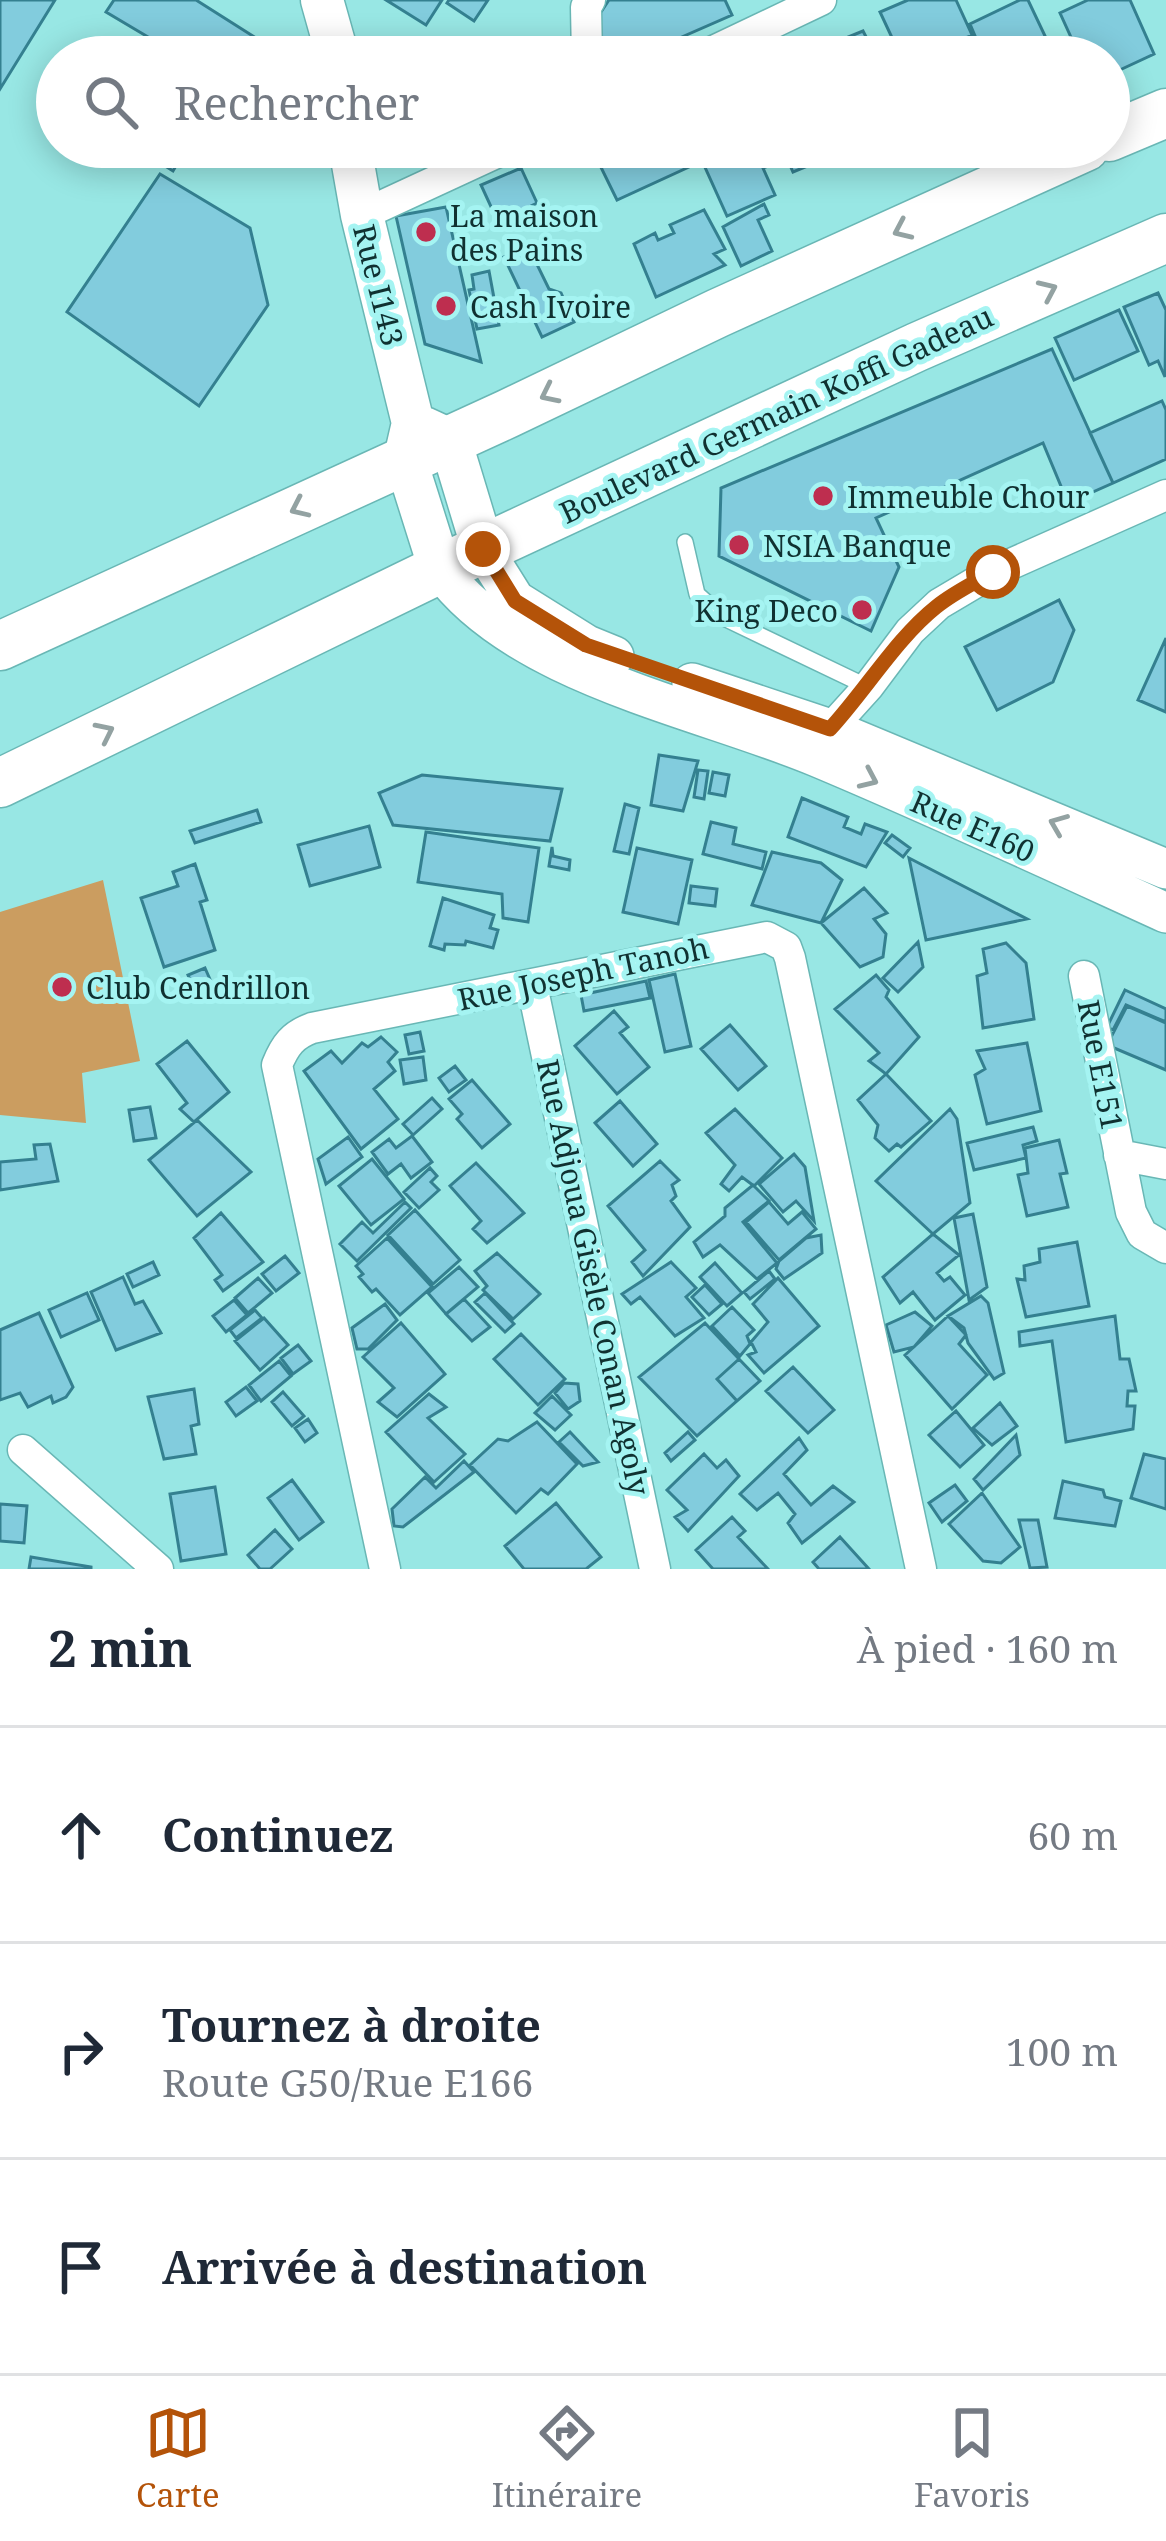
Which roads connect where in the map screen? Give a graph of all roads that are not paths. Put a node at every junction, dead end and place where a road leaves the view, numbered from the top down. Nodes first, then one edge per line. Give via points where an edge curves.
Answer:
1 (321, 0) edge
2 (590, 0) edge
3 (821, 0) edge
4 (330, 36) edge
5 (587, 36) edge
6 (745, 36) edge
7 (1166, 113) edge
8 (1130, 128) edge
9 (354, 168) edge
10 (464, 168) edge
11 (1039, 168) edge
12 (362, 215) junction
13 (1166, 238) edge
14 (423, 440) junction
15 (1166, 495) edge
16 (685, 542) dead end
17 (483, 549) junction
18 (454, 584) junction
19 (0, 646) edge
20 (868, 687) junction
21 (830, 729) junction
22 (778, 741) junction
23 (0, 783) edge
24 (1166, 869) edge
25 (1166, 913) edge
26 (1084, 976) dead end
27 (532, 985) junction
28 (1119, 1155) junction
29 (1165, 1164) edge
30 (1166, 1248) edge
31 (23, 1450) dead end
32 (158, 1569) edge
33 (386, 1569) edge
34 (656, 1569) edge
35 (921, 1569) edge

1 - 4 main road
2 - 5 street
3 - 6 street
7 - 8 main road
9 - 12 main road, Rue I143
10 - 12 street
11 -> 14 main road
12 - 14 main road, Rue I143
17 -> 13 main road, Boulevard Germain Koffi Gadeau
14 - 17 main road
14 - 18 main road
14 -> 19 main road
15 - 20 street via 939,604
16 - 20 lane via 697,594 724,618
17 - 18 main road, Boulevard Germain Koffi Gadeau
17 - 21 street, Rue E160 via 515,601 586,645
18 - 22 street, Rue E160 via 505,632 582,671
23 -> 18 main road, Boulevard Germain Koffi Gadeau
20 - 21 street
21 - 22 street
24 -> 21 street, Rue E160
22 -> 25 street, Rue E160
26 - 28 street, Rue E151
27 - 33 street, Rue Joseph Tanoh via 312,1028 297,1034 277,1065
27 - 34 street, Rue Adjoua Gisèle Conan Agoly
27 - 35 street, Rue Joseph Tanoh via 753,938 786,946
28 - 29 street, Rue E151
28 - 30 street, Rue E151 via 1142,1234
31 - 32 street

